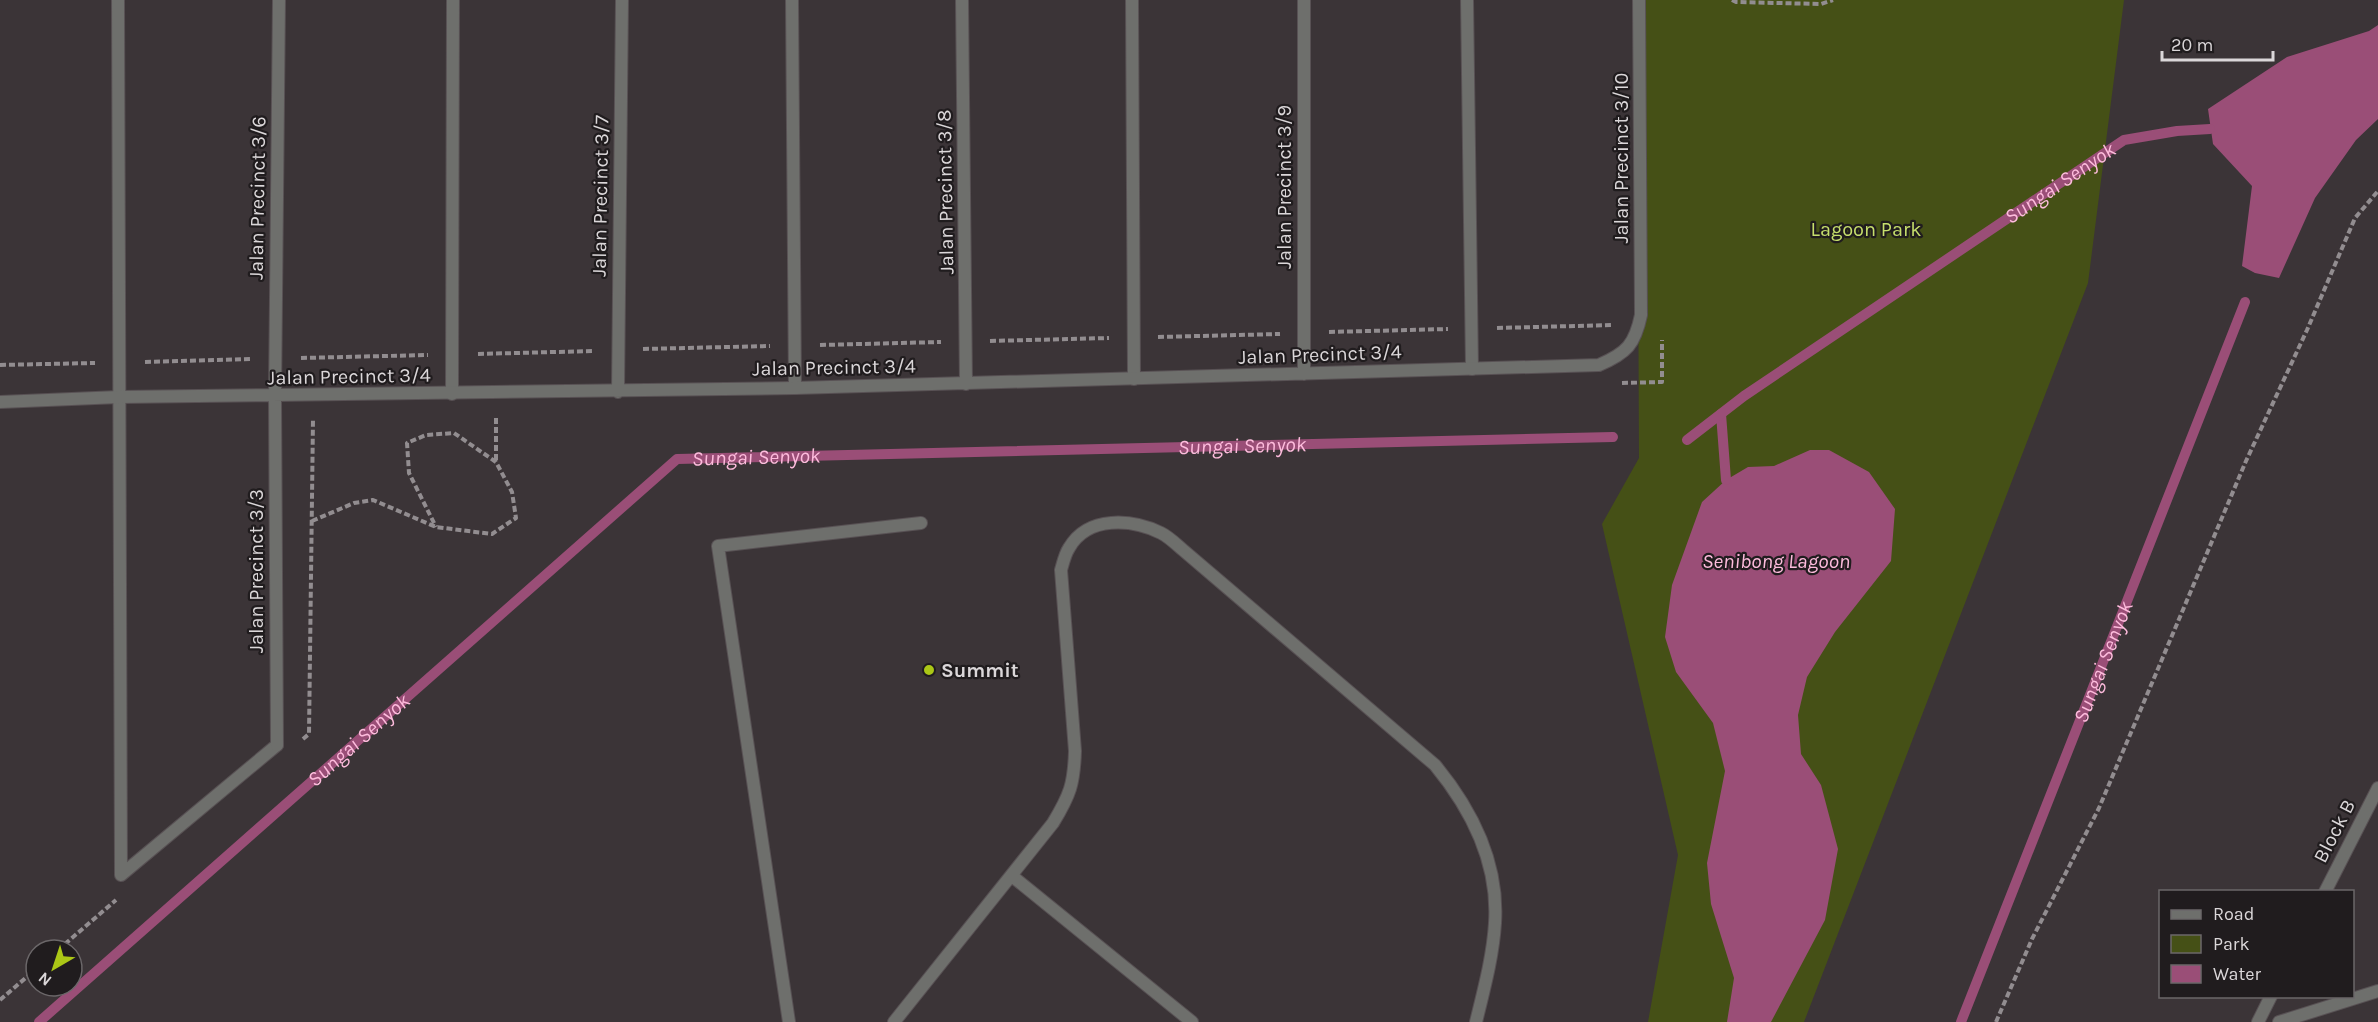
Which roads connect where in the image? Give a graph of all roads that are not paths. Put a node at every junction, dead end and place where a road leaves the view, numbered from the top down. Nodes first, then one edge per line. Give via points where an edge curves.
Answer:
1 (118, 0) edge
2 (279, 0) edge
3 (453, 0) edge
4 (622, 0) edge
5 (792, 0) edge
6 (962, 0) edge
7 (1131, 0) edge
8 (1304, 0) edge
9 (1467, 0) edge
10 (1639, 0) edge
11 (1640, 320) joint
12 (1472, 369) junction
13 (1304, 374) junction
14 (1134, 378) junction
15 (966, 384) junction
16 (795, 388) junction
17 (618, 392) junction
18 (452, 394) junction
19 (275, 396) junction
20 (119, 397) junction
21 (0, 402) edge
22 (921, 523) dead end
23 (2378, 788) edge
24 (1012, 876) junction
25 (2326, 890) edge
26 (2378, 991) edge
27 (2270, 998) edge
28 (789, 1022) edge
29 (894, 1022) edge
30 (1192, 1022) edge
31 (1476, 1022) edge
32 (2258, 1022) edge
33 (2279, 1022) edge

1 - 20 street
2 - 19 street, Jalan Precinct 3/6
3 - 18 street
4 - 17 street, Jalan Precinct 3/7
5 - 16 street
6 - 15 street, Jalan Precinct 3/8
7 - 14 street
8 - 13 street, Jalan Precinct 3/9
9 - 12 street
10 - 11 street, Jalan Precinct 3/10
11 - 12 street, Jalan Precinct 3/4 via 1630,346 1599,365
12 - 13 street, Jalan Precinct 3/4
13 - 14 street, Jalan Precinct 3/4
14 - 15 street, Jalan Precinct 3/4
15 - 16 street, Jalan Precinct 3/4
16 - 17 street, Jalan Precinct 3/4
17 - 18 street, Jalan Precinct 3/4
18 - 19 street, Jalan Precinct 3/4
19 - 20 street, Jalan Precinct 3/4
19 - 20 street, Jalan Precinct 3/3 via 277,745 121,875
20 - 21 street, Jalan Precinct 3/4
22 - 28 street via 718,546
23 - 25 street, Block B
24 - 29 street
24 - 30 street
24 - 31 street via 1053,823 1074,779 1061,570 1069,548 1083,532 1101,524 1143,526 1163,534 1184,550 1435,765 1455,788 1484,845 1493,886 1495,922 1490,962
26 - 33 street
27 - 32 street

